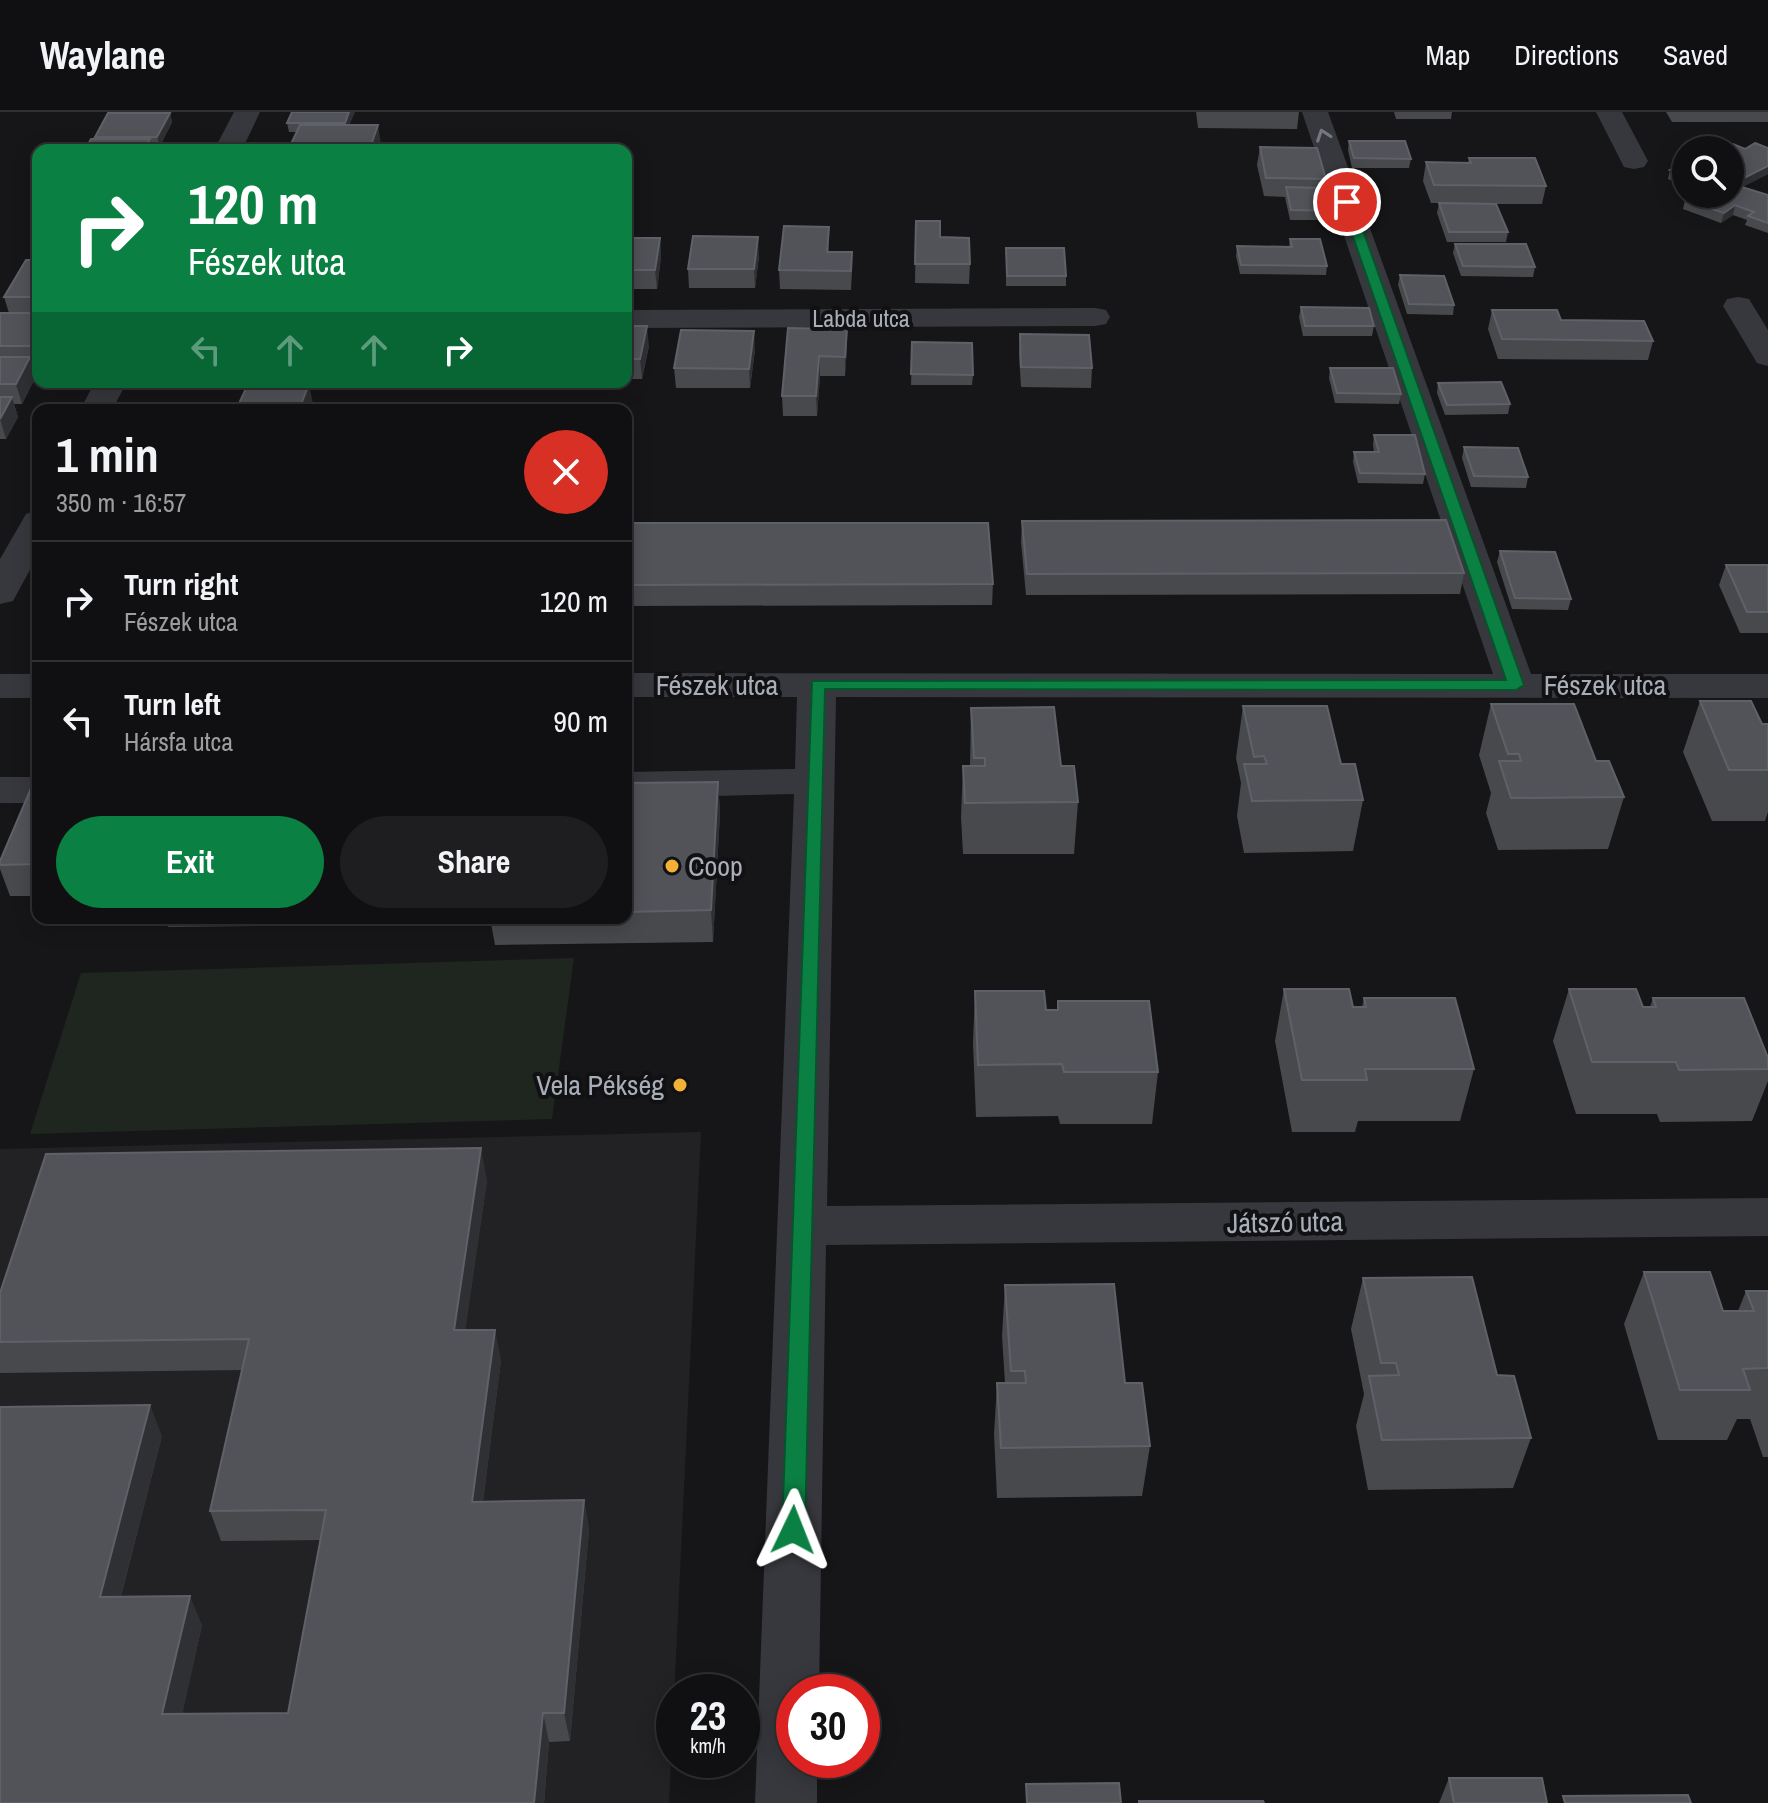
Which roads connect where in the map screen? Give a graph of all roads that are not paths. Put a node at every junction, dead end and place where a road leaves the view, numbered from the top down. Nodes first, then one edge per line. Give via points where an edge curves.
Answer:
1 (247, 112) edge
2 (1315, 112) edge
3 (1609, 112) edge
4 (231, 144) edge
5 (1634, 161) dead end
6 (1738, 306) dead end
7 (1095, 317) dead end
8 (632, 319) edge
9 (1768, 356) edge
10 (32, 532) edge
11 (0, 593) edge
12 (817, 684) junction
13 (632, 685) edge
14 (1516, 685) junction
15 (0, 686) edge
16 (32, 686) edge
17 (1768, 686) edge
18 (815, 781) junction
19 (632, 785) edge
20 (0, 790) edge
21 (32, 790) edge
22 (1768, 1217) edge
23 (802, 1226) junction
24 (786, 1803) edge

1 - 4 street
14 -> 2 street
3 - 5 street
6 - 9 street
7 - 8 street, Labda utca
10 - 11 street
12 - 13 street, Fészek utca
12 - 14 street, Fészek utca
12 - 18 street
14 - 17 street, Fészek utca
15 - 16 street
18 - 19 street
18 - 23 street
20 - 21 street
22 - 23 street, Játszó utca
23 - 24 street

